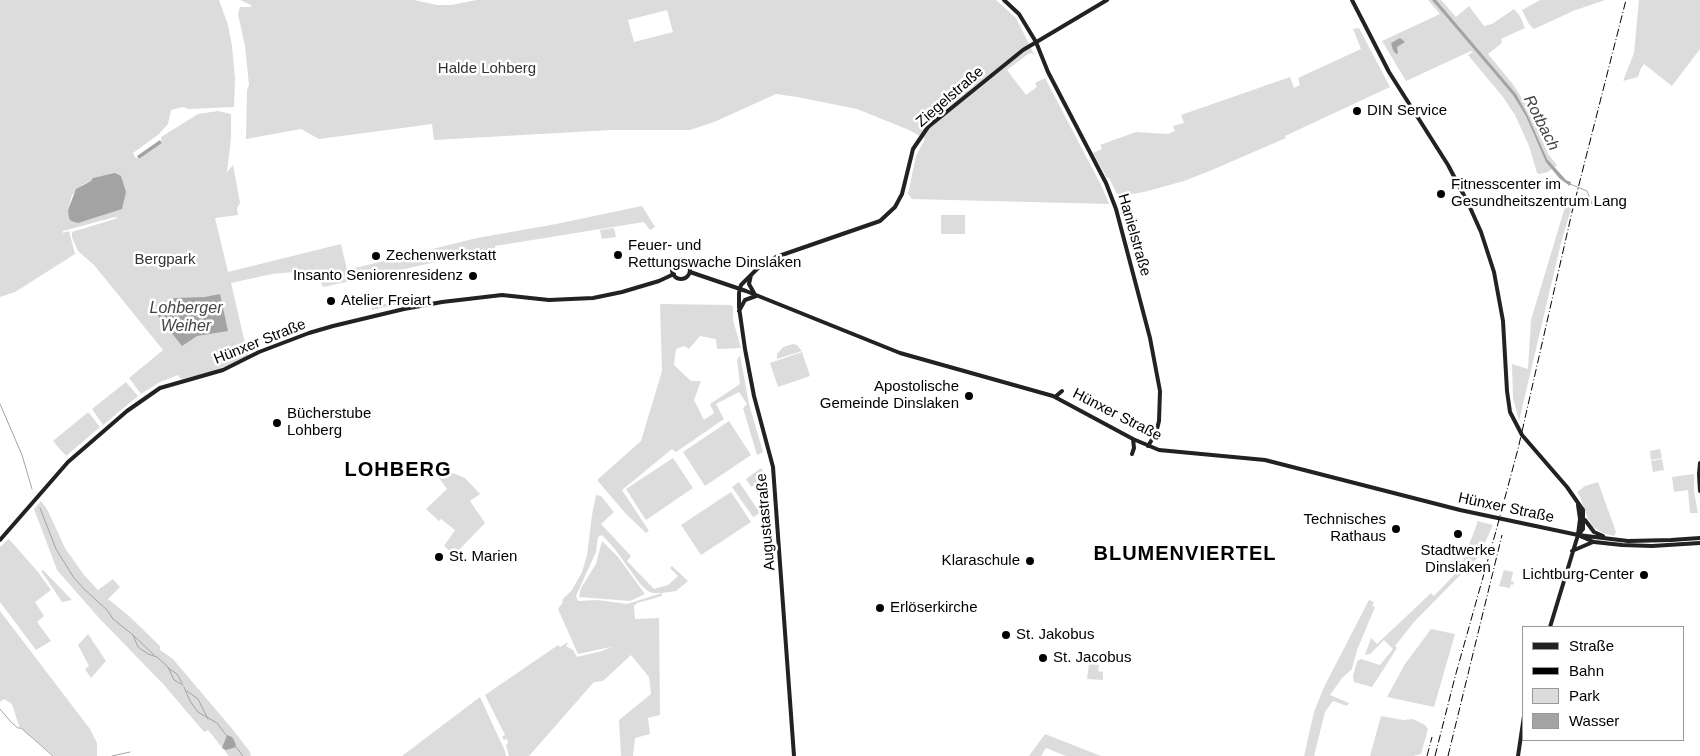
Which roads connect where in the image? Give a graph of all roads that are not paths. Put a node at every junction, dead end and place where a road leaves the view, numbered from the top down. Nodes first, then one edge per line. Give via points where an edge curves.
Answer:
1 (1004, 0) edge
2 (1107, 0) edge
3 (1352, 0) edge
4 (1036, 42) junction
5 (690, 272) junction
6 (752, 273) junction
7 (674, 274) junction
8 (740, 289) junction
9 (757, 296) junction
10 (739, 311) junction
11 (1062, 391) dead end
12 (1056, 397) junction
13 (1133, 439) junction
14 (1148, 446) junction
15 (1132, 454) dead end
16 (1700, 463) edge
17 (1700, 491) edge
18 (1577, 503) junction
19 (1584, 519) junction
20 (1700, 533) edge
21 (1578, 535) junction
22 (1700, 538) edge
23 (1612, 539) junction
24 (1692, 539) junction
25 (0, 540) edge
26 (1594, 542) junction
27 (1700, 542) edge
28 (1572, 551) junction
29 (1550, 626) edge
30 (1522, 729) edge
31 (794, 756) edge
32 (1518, 756) edge

1 - 4 main road, Hanielstraße via 1019,14
2 - 4 main road, Ziegelstraße
3 - 18 main road via 1390,72 1448,165 1481,232 1494,272 1503,321 1509,405 1514,421
4 - 6 main road, Ziegelstraße via 928,127 913,149 902,194 890,213 870,225 776,257
4 - 14 main road, Hanielstraße via 1051,79 1106,183 1121,226 1160,391 1159,421
5 - 7 main road via 681,278
5 - 7 main road via 688,264 681,261 674,265
5 - 8 main road, Hünxer Straße
6 - 8 main road, Ziegelstraße
6 - 9 main road via 749,284
7 - 25 main road, Hünxer Straße via 594,298 549,300 502,295 428,304 333,326 286,341 223,370 154,391 68,462
8 - 9 main road, Hünxer Straße
8 - 10 main road, Augustastraße
9 - 10 main road via 748,297
9 - 12 main road, Hünxer Straße via 900,353
10 - 31 main road, Augustastraße via 752,388 773,467
11 - 12 main road
12 - 13 main road, Hünxer Straße
13 - 14 main road, Hünxer Straße
13 - 15 main road
14 - 21 main road, Hünxer Straße via 1159,450 1265,460 1460,510
16 - 17 main road
18 - 19 main road
18 - 21 main road via 1580,513
19 - 21 main road via 1584,529
19 - 23 main road via 1594,532
20 - 24 main road
21 - 23 main road
21 - 26 main road
21 - 28 main road
22 - 24 main road
23 - 24 main road
26 - 27 main road via 1633,546
26 - 28 main road
28 - 29 main road
30 - 32 main road

